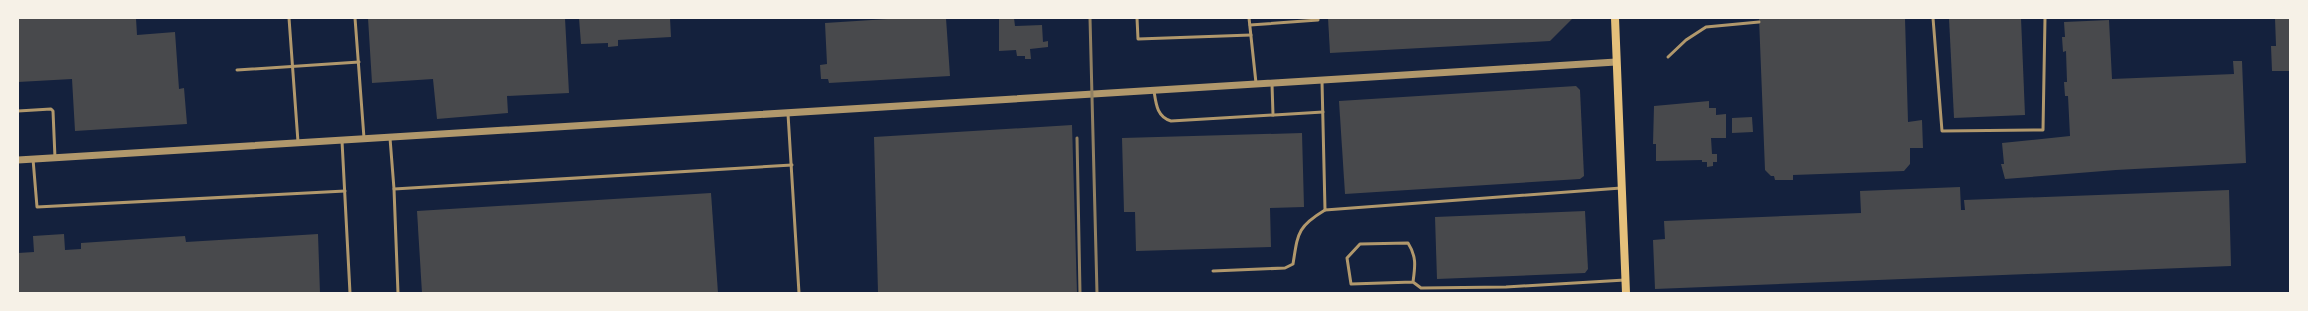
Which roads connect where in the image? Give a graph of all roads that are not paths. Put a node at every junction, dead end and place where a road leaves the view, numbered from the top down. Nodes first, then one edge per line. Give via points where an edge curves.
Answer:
1 (289, 18) edge
2 (355, 18) edge
3 (1137, 18) edge
4 (1249, 18) edge
5 (1615, 18) edge
6 (1933, 18) edge
7 (2045, 18) edge
8 (1318, 19) edge
9 (1760, 22) dead end
10 (1250, 25) junction
11 (1251, 35) junction
12 (1668, 57) dead end
13 (359, 62) junction
14 (1616, 62) junction
15 (292, 66) junction
16 (237, 70) dead end
17 (1322, 81) junction
18 (1272, 84) junction
19 (1256, 85) junction
20 (1154, 91) junction
21 (18, 111) edge
22 (1323, 112) junction
23 (788, 114) junction
24 (1273, 115) junction
25 (390, 138) junction
26 (364, 140) junction
27 (342, 141) junction
28 (298, 143) junction
29 (55, 158) junction
30 (18, 160) edge
31 (33, 160) junction
32 (792, 165) junction
33 (1621, 188) junction
34 (394, 189) junction
35 (345, 191) junction
36 (1324, 210) junction
37 (1213, 271) dead end
38 (1625, 280) junction
39 (1413, 282) junction
40 (350, 293) edge
41 (398, 293) edge
42 (799, 293) edge
43 (1626, 293) edge

1 - 15 lane
2 - 13 lane
3 - 11 lane via 1138,39
4 - 10 lane
5 - 14 main road
6 - 7 lane via 1942,131 2043,130
8 - 10 lane
9 - 12 lane via 1706,27 1686,40
10 - 11 lane
11 - 19 lane
13 - 15 lane
13 - 26 lane
14 - 17 street
14 - 33 main road
15 - 16 lane
15 - 28 lane
17 - 18 street
17 - 22 lane
18 - 19 street
18 - 24 lane
19 - 20 street
20 - 23 street
20 - 24 lane via 1158,110 1171,121
21 - 29 lane via 53,111
22 - 24 lane
22 - 36 lane
23 - 25 street
23 - 32 lane
25 - 26 street
25 - 34 lane
26 - 27 street
27 - 28 street
27 - 35 lane
28 - 29 street
29 - 31 street
30 - 31 street
31 - 35 lane via 37,207
32 - 34 lane
32 - 42 lane
33 - 36 lane
33 - 38 main road
34 - 41 lane
35 - 40 lane
36 - 37 lane via 1306,221 1299,234 1293,264 1286,268
38 - 39 lane via 1506,287 1421,288
38 - 43 main road
39 - 39 lane via 1351,284 1347,258 1360,244 1408,243 1414,252 1416,262

